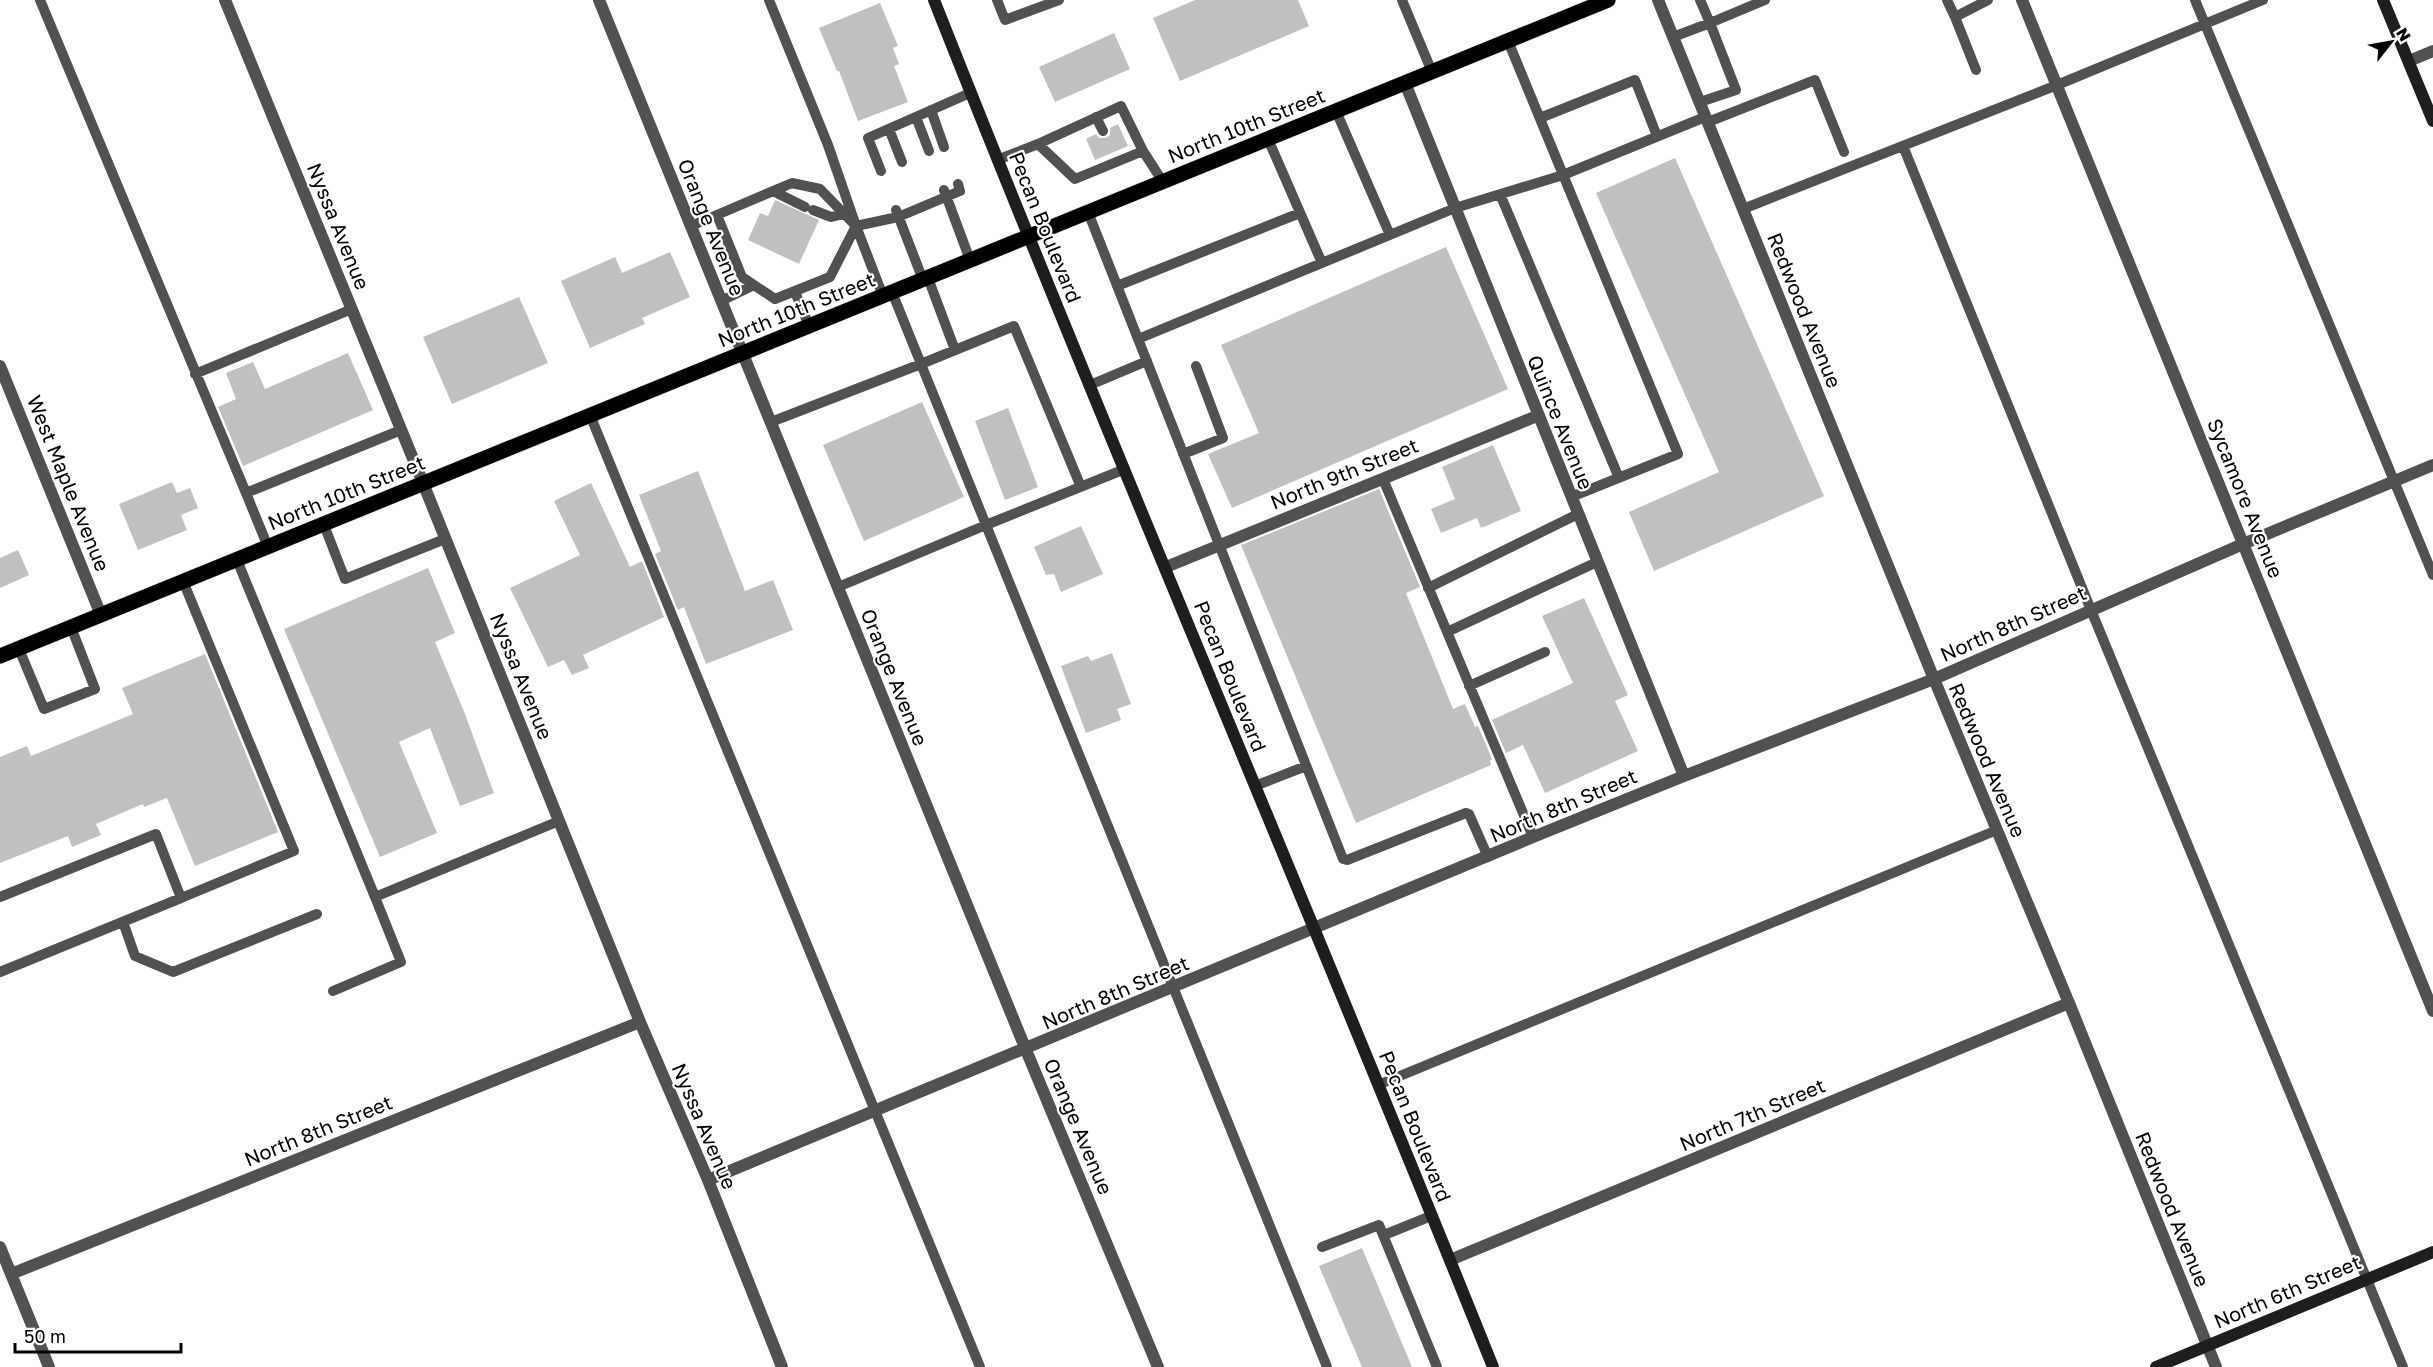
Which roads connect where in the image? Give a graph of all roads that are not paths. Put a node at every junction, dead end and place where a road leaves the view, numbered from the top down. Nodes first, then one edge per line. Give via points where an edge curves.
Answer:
1 (40, 0) edge
2 (225, 0) edge
3 (599, 0) edge
4 (769, 0) edge
5 (933, 0) edge
6 (997, 0) edge
7 (1059, 0) edge
8 (1402, 0) edge
9 (1608, 0) edge
10 (1658, 0) edge
11 (1700, 0) edge
12 (1765, 0) edge
13 (1947, 0) edge
14 (1988, 0) edge
15 (2022, 0) edge
16 (2195, 0) edge
17 (2263, 0) edge
18 (2383, 0) edge
19 (1955, 17) junction
20 (1710, 23) junction
21 (2205, 24) junction
22 (1673, 37) junction
23 (1508, 41) junction
24 (2433, 51) edge
25 (2409, 61) junction
26 (1976, 70) dead end
27 (1432, 72) junction
28 (1405, 83) junction
29 (2057, 85) junction
30 (970, 93) junction
31 (1700, 102) junction
32 (931, 110) junction
33 (1336, 111) junction
34 (916, 117) junction
35 (1096, 117) junction
36 (1540, 118) junction
37 (1707, 119) junction
38 (2433, 121) edge
39 (889, 129) junction
40 (1103, 131) dead end
41 (1657, 136) junction
42 (1268, 139) junction
43 (1038, 144) junction
44 (1903, 146) junction
45 (944, 147) dead end
46 (929, 151) dead end
47 (1143, 151) junction
48 (1844, 152) dead end
49 (997, 160) junction
50 (902, 162) dead end
51 (880, 171) dead end
52 (1563, 175) junction
53 (1163, 182) junction
54 (958, 184) dead end
55 (773, 191) junction
56 (945, 193) junction
57 (1500, 194) junction
58 (1455, 208) junction
59 (1743, 209) junction
60 (1088, 212) junction
61 (897, 213) junction
62 (1300, 213) junction
63 (844, 214) junction
64 (717, 215) junction
65 (691, 226) junction
66 (856, 226) junction
67 (1390, 235) junction
68 (1028, 237) junction
69 (970, 260) junction
70 (1322, 263) junction
71 (925, 279) junction
72 (754, 285) junction
73 (1117, 286) junction
74 (795, 292) junction
75 (887, 294) junction
76 (721, 301) junction
77 (352, 309) junction
78 (808, 326) junction
79 (1138, 339) junction
80 (955, 350) junction
81 (742, 353) junction
82 (1147, 361) junction
83 (921, 364) junction
84 (0, 366) edge
85 (1196, 366) dead end
86 (195, 374) junction
87 (1090, 385) junction
88 (590, 415) junction
89 (1537, 416) junction
90 (771, 422) junction
91 (401, 430) junction
92 (1183, 454) junction
93 (2433, 465) edge
94 (1125, 469) junction
95 (1619, 478) junction
96 (1383, 479) junction
97 (2394, 481) junction
98 (423, 483) junction
99 (1081, 487) junction
100 (246, 493) junction
101 (1571, 497) junction
102 (1578, 514) junction
103 (324, 525) junction
104 (986, 525) junction
105 (445, 538) junction
106 (2243, 544) junction
107 (1218, 546) junction
108 (268, 547) junction
109 (237, 560) junction
110 (1597, 562) junction
111 (1166, 567) junction
112 (2433, 575) edge
113 (183, 581) junction
114 (838, 587) junction
115 (1428, 588) junction
116 (2091, 610) junction
117 (101, 615) junction
118 (71, 627) junction
119 (1447, 632) junction
120 (19, 649) junction
121 (1545, 652) dead end
122 (0, 656) edge
123 (1934, 679) junction
124 (1469, 686) junction
125 (1306, 766) junction
126 (1684, 776) junction
127 (1255, 786) junction
128 (559, 821) junction
129 (1997, 830) junction
130 (1533, 837) junction
131 (1488, 857) junction
132 (0, 897) edge
133 (375, 897) junction
134 (181, 898) junction
135 (317, 914) dead end
136 (123, 922) junction
137 (1314, 930) junction
138 (0, 972) edge
139 (1175, 987) junction
140 (333, 991) dead end
141 (2069, 1003) junction
142 (2433, 1011) edge
143 (640, 1023) junction
144 (1026, 1050) junction
145 (1378, 1085) junction
146 (875, 1112) junction
147 (708, 1180) junction
148 (1431, 1216) junction
149 (1384, 1234) junction
150 (0, 1247) edge
151 (1322, 1247) dead end
152 (2433, 1252) edge
153 (1450, 1260) junction
154 (11, 1274) junction
155 (2367, 1279) junction
156 (2207, 1345) junction
157 (49, 1367) edge
158 (783, 1367) edge
159 (980, 1367) edge
160 (1158, 1367) edge
161 (1327, 1367) edge
162 (1437, 1367) edge
163 (1493, 1367) edge
164 (2156, 1367) edge
165 (2216, 1367) edge
166 (2403, 1367) edge

1 - 86 lane
2 - 77 street, Nyssa Avenue
3 - 65 street, Orange Avenue
4 - 66 lane
5 - 30 main road, Pecan Boulevard
6 - 7 lane via 1005,20
8 - 27 lane
9 - 23 main road, North 10th Street
10 - 22 street, Redwood Avenue
11 - 20 lane
12 - 20 lane
13 - 19 lane
14 - 19 lane
15 - 29 street, Sycamore Avenue
16 - 21 lane
17 - 21 lane
18 - 25 main road
19 - 26 lane
20 - 22 lane
20 - 31 lane via 1736,90
21 - 29 lane
21 - 97 lane
22 - 31 street, Redwood Avenue
23 - 27 main road, North 10th Street
23 - 36 lane
24 - 25 street
25 - 38 main road
27 - 28 main road, North 10th Street
28 - 33 main road, North 10th Street
28 - 58 street, Quince Avenue
29 - 44 lane
29 - 106 street, Sycamore Avenue
30 - 32 lane
30 - 49 main road, Pecan Boulevard
31 - 37 street, Redwood Avenue
32 - 34 lane
32 - 45 lane
33 - 42 main road, North 10th Street
33 - 67 lane
34 - 39 lane
34 - 46 lane
35 - 40 lane
35 - 43 lane
35 - 47 lane via 1121,106
36 - 41 lane via 1635,80
36 - 52 lane
37 - 41 lane
37 - 48 lane via 1815,80
37 - 59 street, Redwood Avenue
39 - 50 lane
39 - 51 lane via 868,138
41 - 52 lane
42 - 53 main road, North 10th Street
42 - 62 lane
43 - 47 lane via 1075,179 1115,158
43 - 49 lane
44 - 59 lane
44 - 116 lane
47 - 53 lane
49 - 68 main road, Pecan Boulevard
52 - 57 lane
52 - 95 lane via 1678,454
53 - 60 main road, North 10th Street
54 - 56 lane via 960,191
55 - 63 lane via 831,217
55 - 63 lane via 792,183 820,189
55 - 64 lane
56 - 61 lane
56 - 69 lane
57 - 58 lane
57 - 95 lane
58 - 67 lane
58 - 89 street, Quince Avenue
59 - 123 street, Redwood Avenue
60 - 68 main road, North 10th Street
60 - 73 lane
61 - 66 lane
61 - 71 lane
62 - 70 lane
62 - 73 lane
63 - 66 lane
64 - 65 lane
64 - 72 lane via 742,277
65 - 76 street, Orange Avenue
66 - 74 lane via 830,277
66 - 75 lane
67 - 70 lane
68 - 69 main road, North 10th Street
68 - 87 main road, Pecan Boulevard
69 - 71 main road, North 10th Street
70 - 79 lane
71 - 75 main road, North 10th Street
71 - 80 lane
72 - 74 lane via 775,300
72 - 76 lane
73 - 79 lane
74 - 78 lane
75 - 78 main road, North 10th Street
75 - 83 lane
76 - 81 street, Orange Avenue
77 - 86 lane
77 - 91 street, Nyssa Avenue
78 - 81 main road, North 10th Street
79 - 82 lane
80 - 83 lane
80 - 99 lane via 1014,326
81 - 88 main road, North 10th Street
81 - 90 street, Orange Avenue
82 - 87 lane
82 - 92 lane
83 - 90 lane
83 - 104 lane
84 - 117 street, West Maple Avenue
85 - 92 lane via 1223,438
86 - 100 lane
87 - 94 main road, Pecan Boulevard
88 - 98 main road, North 10th Street
88 - 146 lane
89 - 96 street, North 9th Street
89 - 101 street, Quince Avenue
90 - 114 street, Orange Avenue
91 - 98 street, Nyssa Avenue
91 - 100 lane
92 - 107 lane
93 - 97 street, North 8th Street
94 - 99 lane
94 - 111 main road, Pecan Boulevard
95 - 101 lane
96 - 107 street, North 9th Street
96 - 115 lane
97 - 106 street, North 8th Street
97 - 112 lane
98 - 103 main road, North 10th Street
98 - 105 street, Nyssa Avenue
99 - 104 lane
100 - 108 lane
101 - 102 street, Quince Avenue
102 - 110 street, Quince Avenue
102 - 115 lane
103 - 105 lane via 345,579
103 - 108 main road, North 10th Street
104 - 114 lane
104 - 139 lane
105 - 128 street, Nyssa Avenue
106 - 116 street, North 8th Street
106 - 142 street, Sycamore Avenue
107 - 111 street, North 9th Street
107 - 125 lane
108 - 109 main road, North 10th Street
109 - 113 main road, North 10th Street
109 - 133 lane
110 - 119 lane
110 - 126 street, Quince Avenue
111 - 127 main road, Pecan Boulevard
113 - 117 main road, North 10th Street
113 - 134 lane via 294,851
114 - 144 street, Orange Avenue
115 - 119 lane
116 - 123 street, North 8th Street
116 - 155 lane
117 - 118 main road, North 10th Street
118 - 120 main road, North 10th Street
118 - 120 lane via 95,689 44,709
119 - 124 lane
120 - 122 main road, North 10th Street
121 - 124 lane
123 - 126 street, North 8th Street
123 - 129 street, Redwood Avenue
124 - 130 lane
125 - 127 lane
125 - 131 lane via 1343,858 1347,860 1466,813
126 - 130 street, North 8th Street
127 - 137 main road, Pecan Boulevard
128 - 133 lane
128 - 143 street, Nyssa Avenue
129 - 141 street, Redwood Avenue
129 - 145 lane
130 - 131 street, North 8th Street
131 - 137 street, North 8th Street
132 - 134 lane via 156,834
133 - 140 lane via 401,962
134 - 136 lane
135 - 136 lane via 173,972 135,956
136 - 138 lane
137 - 139 street, North 8th Street
137 - 145 main road, Pecan Boulevard
139 - 144 street, North 8th Street
139 - 161 lane
141 - 153 street, North 7th Street
141 - 156 street, Redwood Avenue
143 - 147 street, Nyssa Avenue
143 - 154 street, North 8th Street
144 - 146 street, North 8th Street
144 - 160 street, Orange Avenue
145 - 148 main road, Pecan Boulevard
146 - 147 street, North 8th Street
146 - 159 lane
147 - 158 street, Nyssa Avenue
148 - 149 lane
148 - 153 main road, Pecan Boulevard
149 - 151 lane via 1379,1225
149 - 162 lane
150 - 154 street
152 - 155 main road, North 6th Street
153 - 163 main road, Pecan Boulevard
154 - 157 street
155 - 156 main road, North 6th Street
155 - 166 lane
156 - 164 main road, North 6th Street
156 - 165 street, Redwood Avenue

